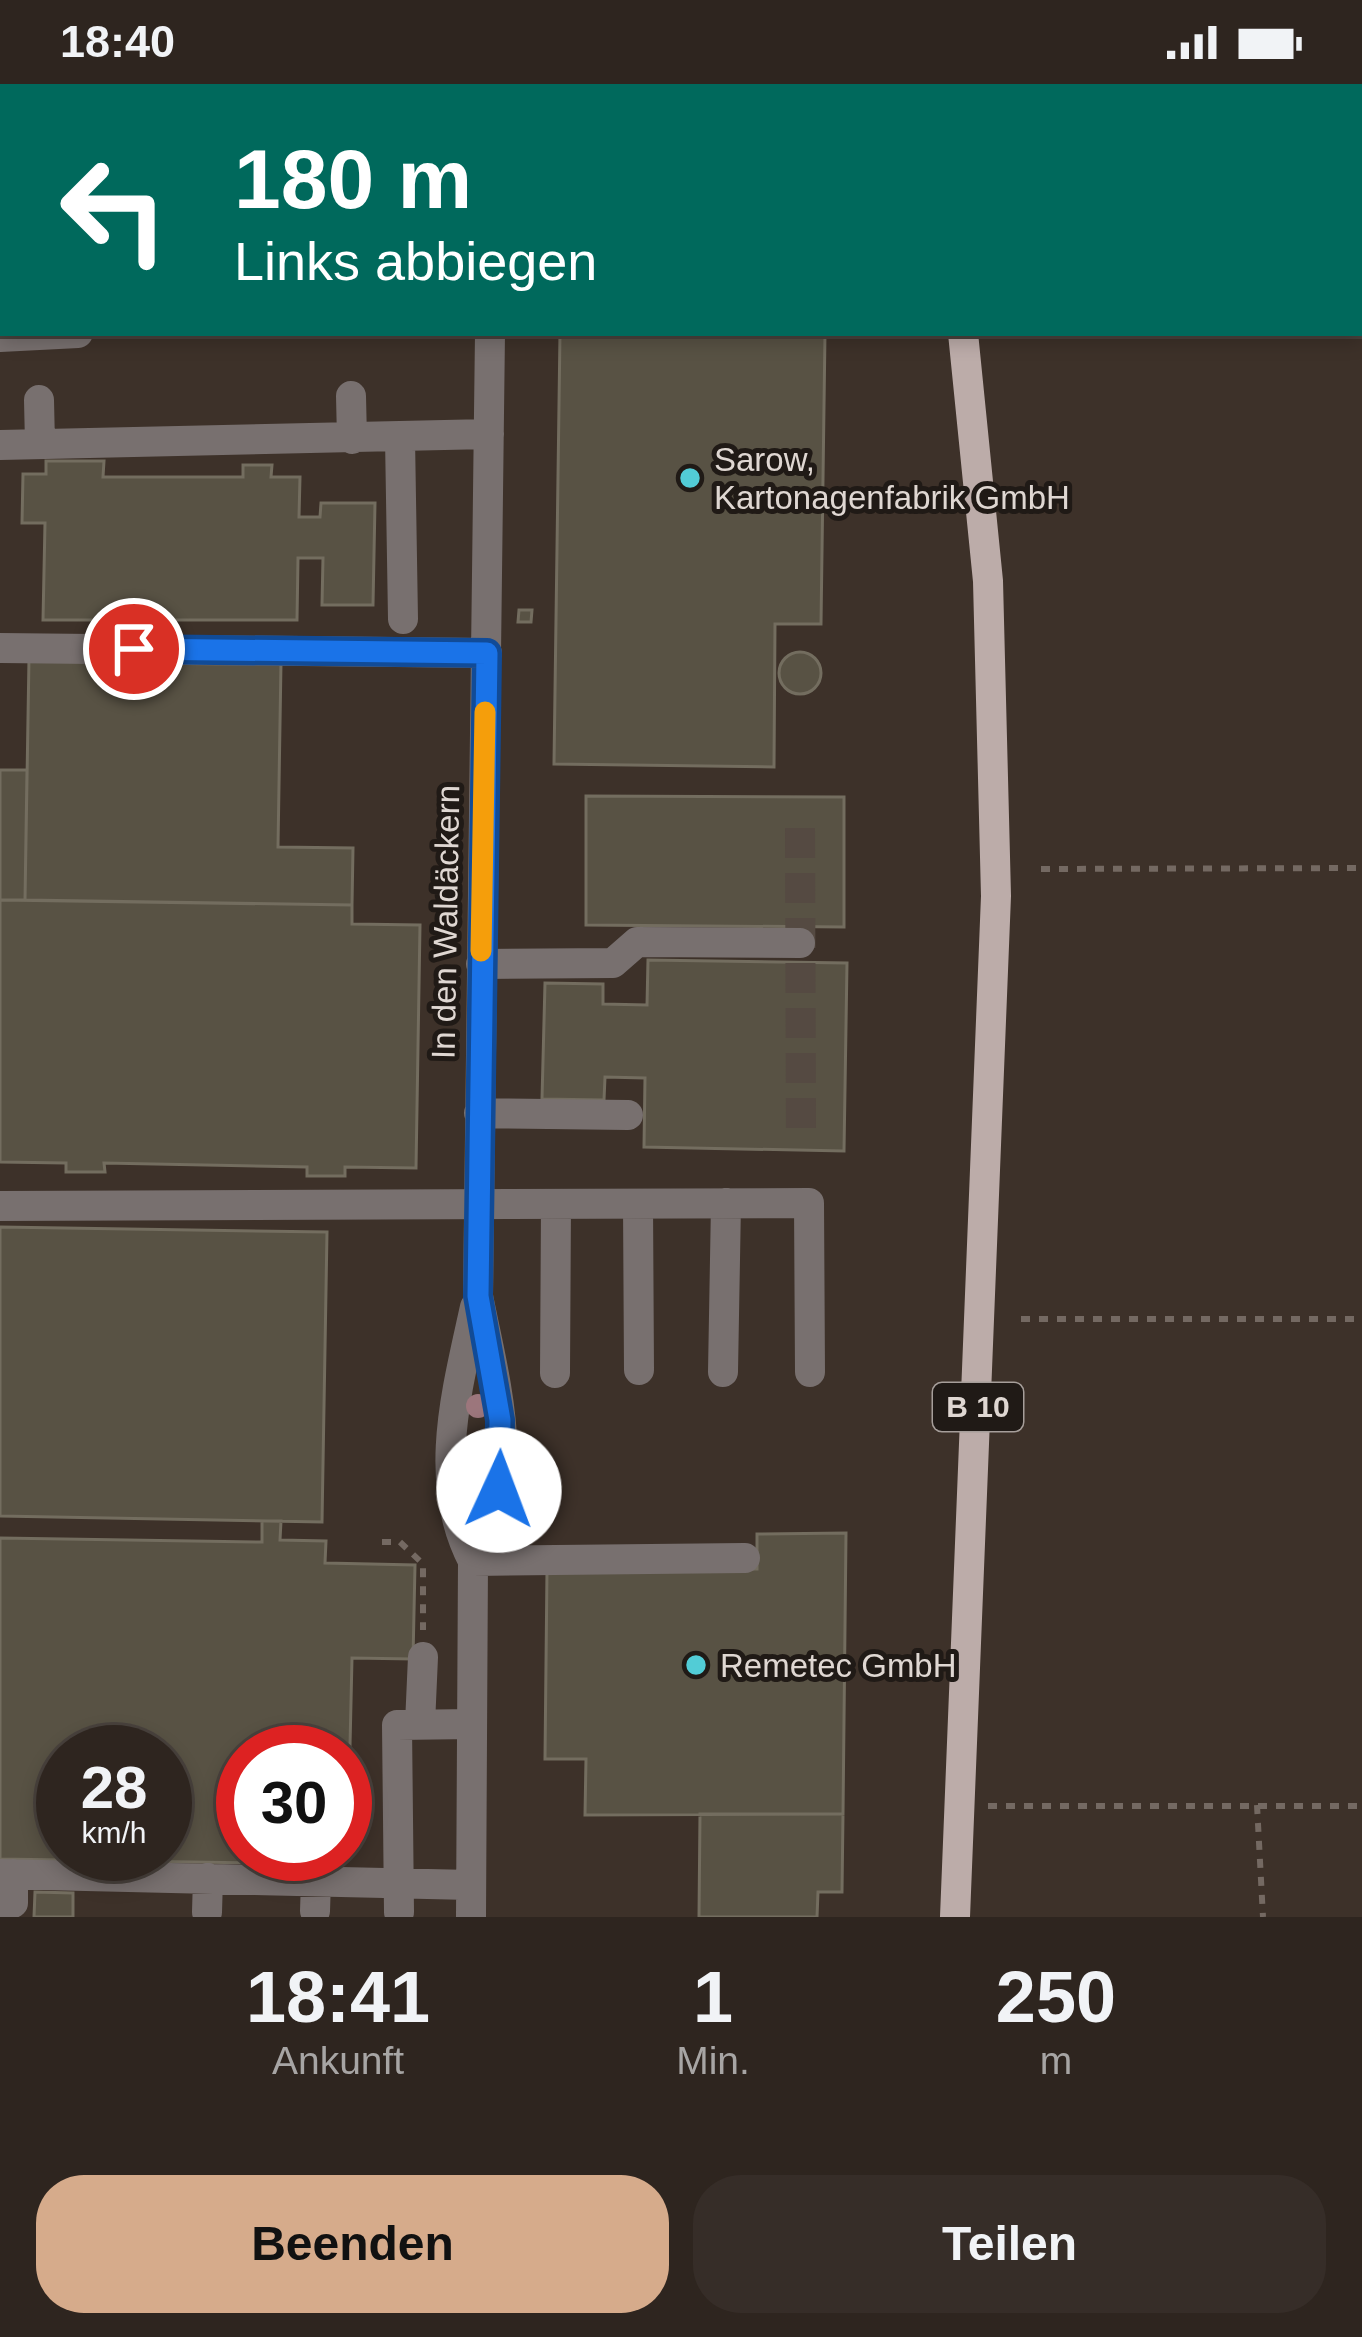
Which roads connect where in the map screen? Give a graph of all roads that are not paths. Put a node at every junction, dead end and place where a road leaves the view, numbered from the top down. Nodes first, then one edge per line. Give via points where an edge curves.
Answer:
1 (490, 336) edge
2 (964, 336) edge
3 (351, 396) dead end
4 (39, 400) dead end
5 (489, 434) junction
6 (400, 438) junction
7 (352, 439) junction
8 (40, 444) junction
9 (0, 445) edge
10 (403, 619) dead end
11 (0, 648) edge
12 (487, 653) junction
13 (800, 943) dead end
14 (481, 964) junction
15 (479, 1113) junction
16 (628, 1115) dead end
17 (726, 1203) junction
18 (478, 1204) junction
19 (556, 1204) junction
20 (638, 1204) junction
21 (0, 1206) edge
22 (478, 1296) junction
23 (639, 1370) dead end
24 (723, 1372) dead end
25 (809, 1372) dead end
26 (555, 1373) dead end
27 (745, 1558) dead end
28 (473, 1561) junction
29 (423, 1657) road end
30 (420, 1724) junction
31 (472, 1724) junction
32 (208, 1878) junction
33 (4, 1884) edge
34 (471, 1885) junction
35 (399, 1897) junction
36 (207, 1912) dead end
37 (471, 1917) edge
38 (955, 1917) edge

1 - 5 street, In den Waldäckern
2 - 38 main road, B 10 via 988,580 996,896
3 - 7 street
4 - 8 street
5 - 6 street
5 - 12 street, In den Waldäckern
6 - 7 street
6 - 10 street
7 - 8 street
8 - 9 street
11 - 12 street
12 - 14 street, In den Waldäckern
13 - 14 street via 637,942 613,963
14 - 15 street, In den Waldäckern
15 - 16 street
15 - 18 street, In den Waldäckern
17 - 20 street
17 - 24 street
17 - 25 street via 809,1203
18 - 19 street
18 - 21 street
18 - 22 street, In den Waldäckern
19 - 20 street
19 - 26 street
20 - 23 street
22 - 28 street, In den Waldäckern via 450,1446 456,1517
22 - 28 street, In den Waldäckern via 501,1454 492,1536
27 - 28 street
28 - 31 street, In den Waldäckern
29 - 30 street
30 - 31 street
30 - 35 street via 397,1725
31 - 34 street, In den Waldäckern
32 - 33 street
32 - 35 street via 315,1896
32 - 36 street
34 - 35 street
34 - 37 street, In den Waldäckern

